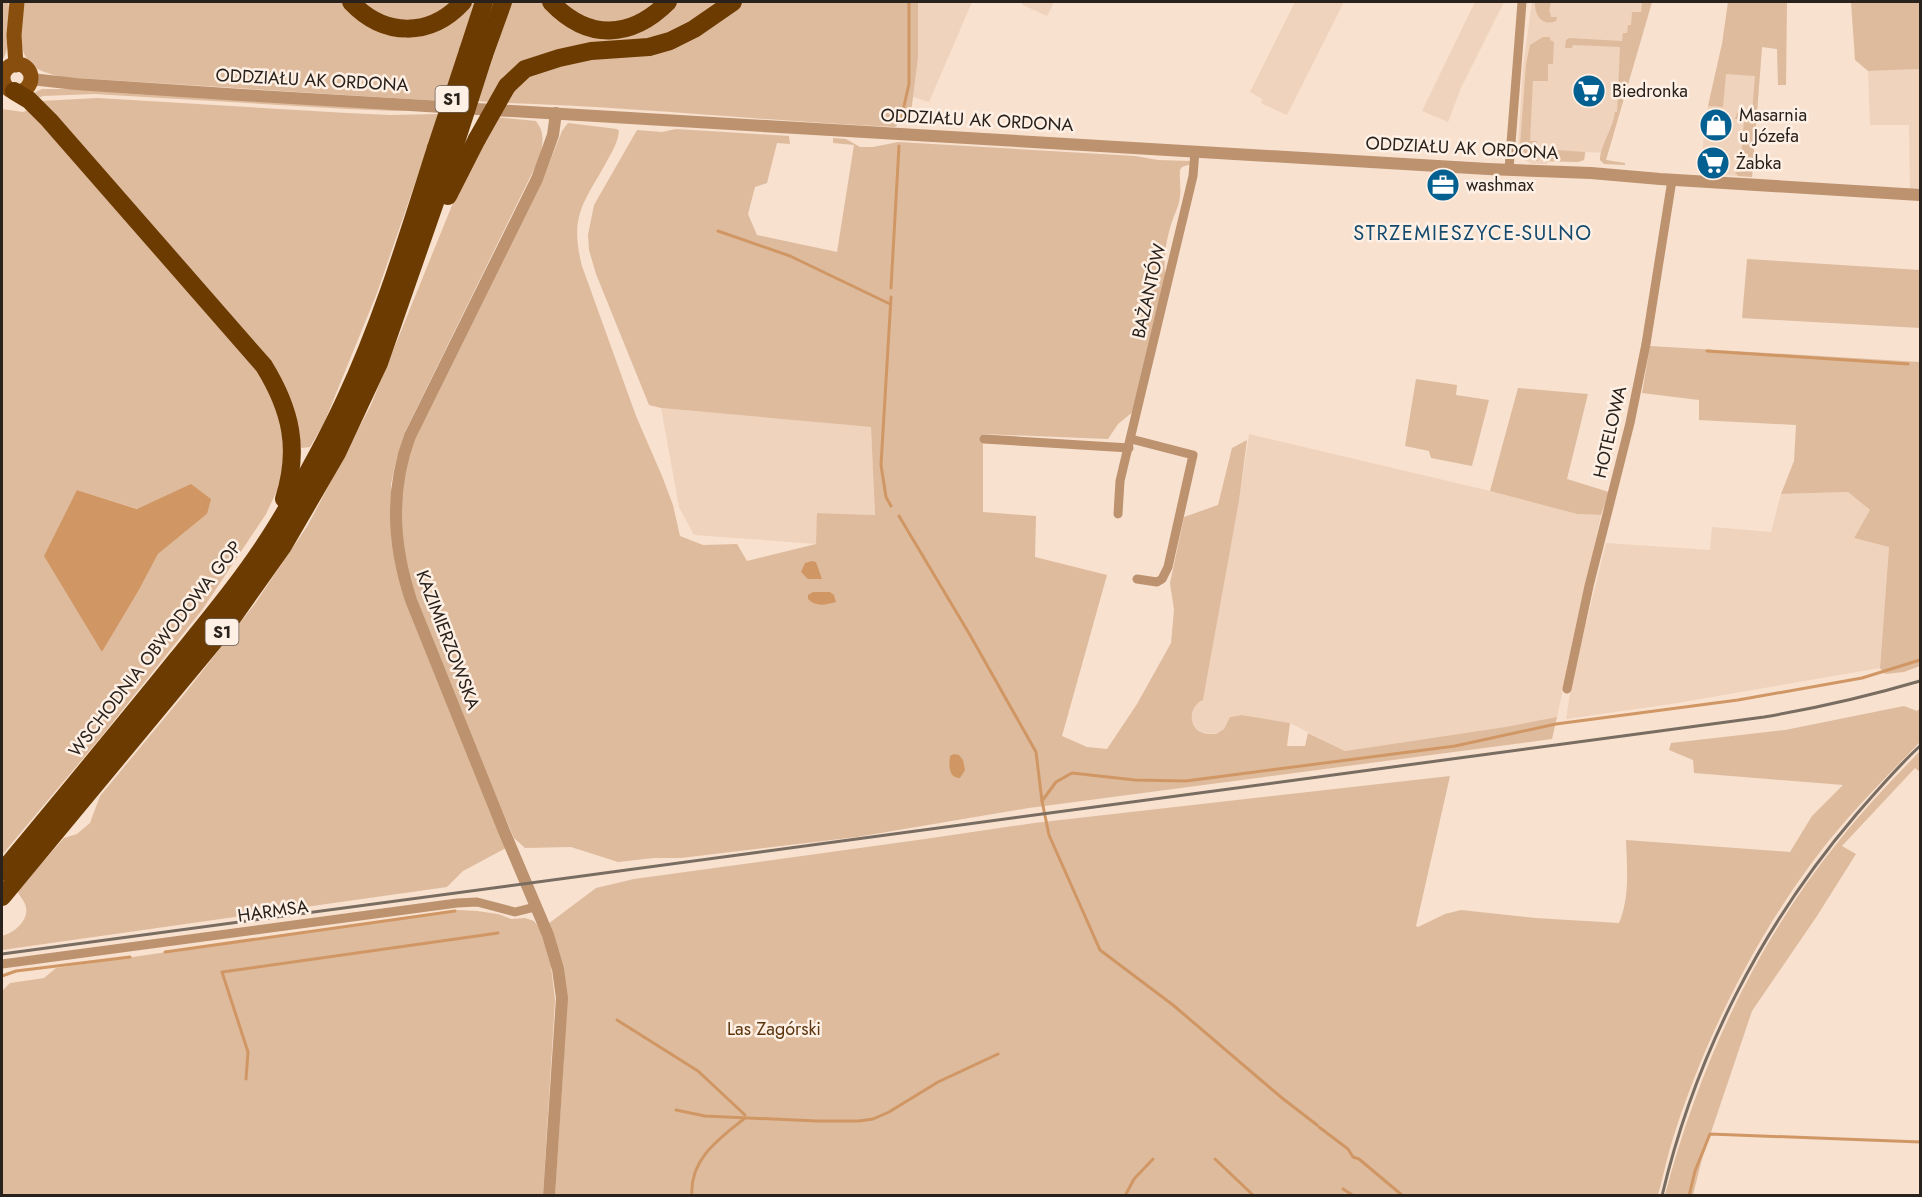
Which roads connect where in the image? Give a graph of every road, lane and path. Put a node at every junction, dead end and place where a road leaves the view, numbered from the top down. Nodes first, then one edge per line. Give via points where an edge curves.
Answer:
1 (17, 2) edge
2 (351, 2) edge
3 (463, 2) edge
4 (484, 2) edge
5 (503, 2) edge
6 (551, 2) edge
7 (668, 2) edge
8 (733, 2) edge
9 (1522, 2) edge
10 (476, 53) junction
11 (16, 65) junction
12 (31, 80) junction
13 (6, 83) edge
14 (556, 113) junction
15 (445, 149) junction
16 (1196, 151) junction
17 (1509, 169) junction
18 (1672, 180) junction
19 (1920, 195) edge
20 (430, 219) junction
21 (984, 439) dead end
22 (1130, 444) junction
23 (1118, 514) dead end
24 (274, 529) junction
25 (1137, 579) dead end
26 (1567, 689) dead end
27 (2, 872) edge
28 (2, 897) edge
29 (535, 907) junction
30 (2, 965) edge
31 (549, 1196) edge

1 - 11 main road
2 - 3 highway via 373,20 414,29 435,24
4 - 10 highway, WSCHODNIA OBWODOWA GOP / S1
5 - 10 highway, WSCHODNIA OBWODOWA GOP / S1
6 - 7 highway via 585,27 610,31 633,27
8 - 20 highway, bridge via 670,41 649,47 591,51 525,69 507,86 448,195
9 - 17 street
10 - 15 highway, WSCHODNIA OBWODOWA GOP / S1, bridge
11 - 12 main road via 28,69
11 - 13 main road via 6,70
12 - 13 main road via 25,90
12 - 14 street, ODDZIAŁU AK ORDONA
13 - 24 highway via 49,120 271,377 286,410 293,453 290,478
14 - 16 street, ODDZIAŁU AK ORDONA
14 - 29 street, KAZIMIERZOWSKA via 553,135 537,179 410,436 396,501 400,554 411,600
15 - 20 highway, WSCHODNIA OBWODOWA GOP / S1
15 - 24 highway, WSCHODNIA OBWODOWA GOP / S1 via 409,231 345,400
16 - 17 street, ODDZIAŁU AK ORDONA
16 - 22 street, BAŻANTÓW
17 - 18 street, ODDZIAŁU AK ORDONA
18 - 19 street, ODDZIAŁU AK ORDONA
18 - 26 street, HOTELOWA via 1630,423
20 - 28 highway, WSCHODNIA OBWODOWA GOP / S1 via 379,363 336,453 283,546 225,628
21 - 22 street
22 - 23 street, BAŻANTÓW via 1120,481
22 - 25 street via 1193,455 1168,567 1157,582
24 - 27 highway, WSCHODNIA OBWODOWA GOP / S1 via 235,587
29 - 30 street, HARMSA via 515,912 477,902 457,903
29 - 31 street, KAZIMIERZOWSKA via 548,935 562,998

